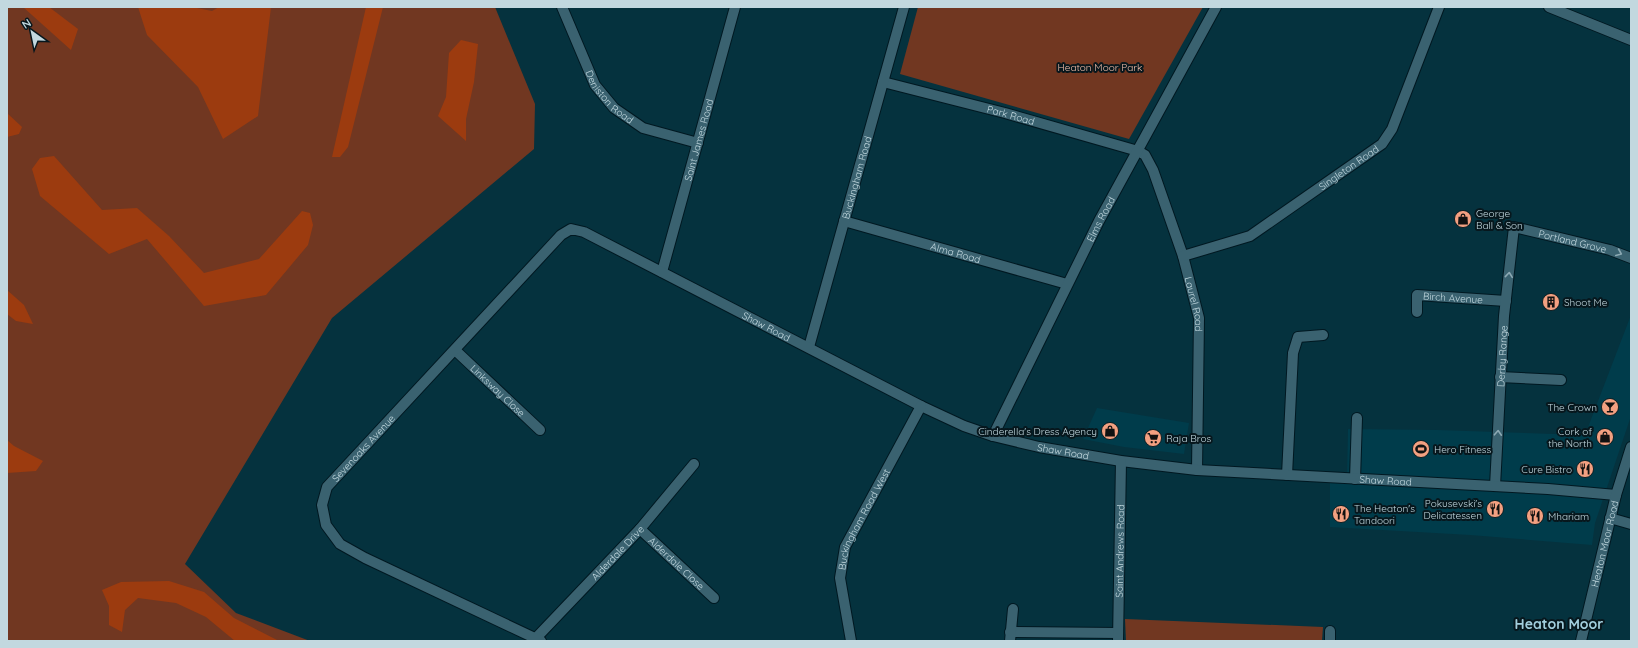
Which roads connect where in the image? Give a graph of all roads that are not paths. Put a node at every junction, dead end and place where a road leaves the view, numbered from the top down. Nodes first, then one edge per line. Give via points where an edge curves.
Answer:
1 (562, 7) edge
2 (735, 7) edge
3 (904, 7) edge
4 (1216, 7) edge
5 (1439, 7) edge
6 (1549, 7) edge
7 (1631, 40) edge
8 (883, 82) junction
9 (698, 143) junction
10 (1138, 151) junction
11 (844, 221) junction
12 (1514, 227) joint
13 (561, 235) joint
14 (1183, 256) junction
15 (1631, 258) edge
16 (662, 272) junction
17 (1067, 284) junction
18 (1506, 301) junction
19 (1416, 312) dead end
20 (1323, 335) dead end
21 (809, 347) junction
22 (455, 350) junction
23 (1500, 377) junction
24 (1561, 380) dead end
25 (921, 406) junction
26 (1357, 418) dead end
27 (540, 430) dead end
28 (993, 436) junction
29 (1631, 447) edge
30 (1121, 461) junction
31 (694, 464) dead end
32 (1197, 470) junction
33 (1287, 475) junction
34 (1355, 479) junction
35 (1495, 486) junction
36 (1616, 495) junction
37 (1610, 518) junction
38 (1631, 524) edge
39 (640, 529) junction
40 (714, 598) dead end
41 (1013, 609) dead end
42 (1010, 636) edge
43 (1118, 637) edge
44 (539, 639) edge
45 (851, 641) edge
46 (1581, 641) edge

1 - 9 street, Deniston Road via 595,85 614,108 642,128
2 - 9 street, Saint James Road
3 - 8 street, Buckingham Road
4 - 10 street, Elms Road
5 - 14 street, Singleton Road via 1392,129 1382,144 1250,236
6 - 7 street
8 - 10 street, Park Road
8 - 11 street, Buckingham Road
9 - 16 street, Saint James Road
10 - 14 street, Laurel Road via 1145,156 1153,170
10 - 17 street, Elms Road
11 - 17 street, Alma Road
11 - 21 street, Buckingham Road
12 -> 15 street, Portland Grove via 1610,250
18 -> 12 street, Derby Range
13 - 16 street, Shaw Road via 571,229 584,232
13 - 22 street, Sevenoaks Avenue
14 - 32 street, Laurel Road via 1199,318
16 - 21 street, Shaw Road
17 - 28 street, Elms Road
18 - 19 street, Birch Avenue via 1417,295
18 - 23 street, Derby Range
20 - 33 street via 1298,337 1293,353
21 - 25 street, Shaw Road
22 - 27 street, Linksway Close
22 - 44 street, Sevenoaks Avenue via 327,487 322,505 326,525 340,544 365,558
23 - 24 street
35 -> 23 street, Derby Range
25 - 28 street, Shaw Road
25 - 45 street, Buckingham Road West via 845,548 840,578
26 - 34 street
28 - 30 street, Shaw Road
29 - 36 street, Heaton Moor Road
30 - 32 street, Shaw Road
30 - 43 street, Saint Andrews Road
31 - 39 street, Alderdale Drive
32 - 33 street, Shaw Road
33 - 34 street, Shaw Road
34 - 35 street, Shaw Road
35 - 36 street, Shaw Road
36 - 37 street, Heaton Moor Road
37 - 38 street
37 - 46 street, Heaton Moor Road
39 - 40 street, Alderdale Close
39 - 44 street, Alderdale Drive
41 - 42 street
42 - 43 street

